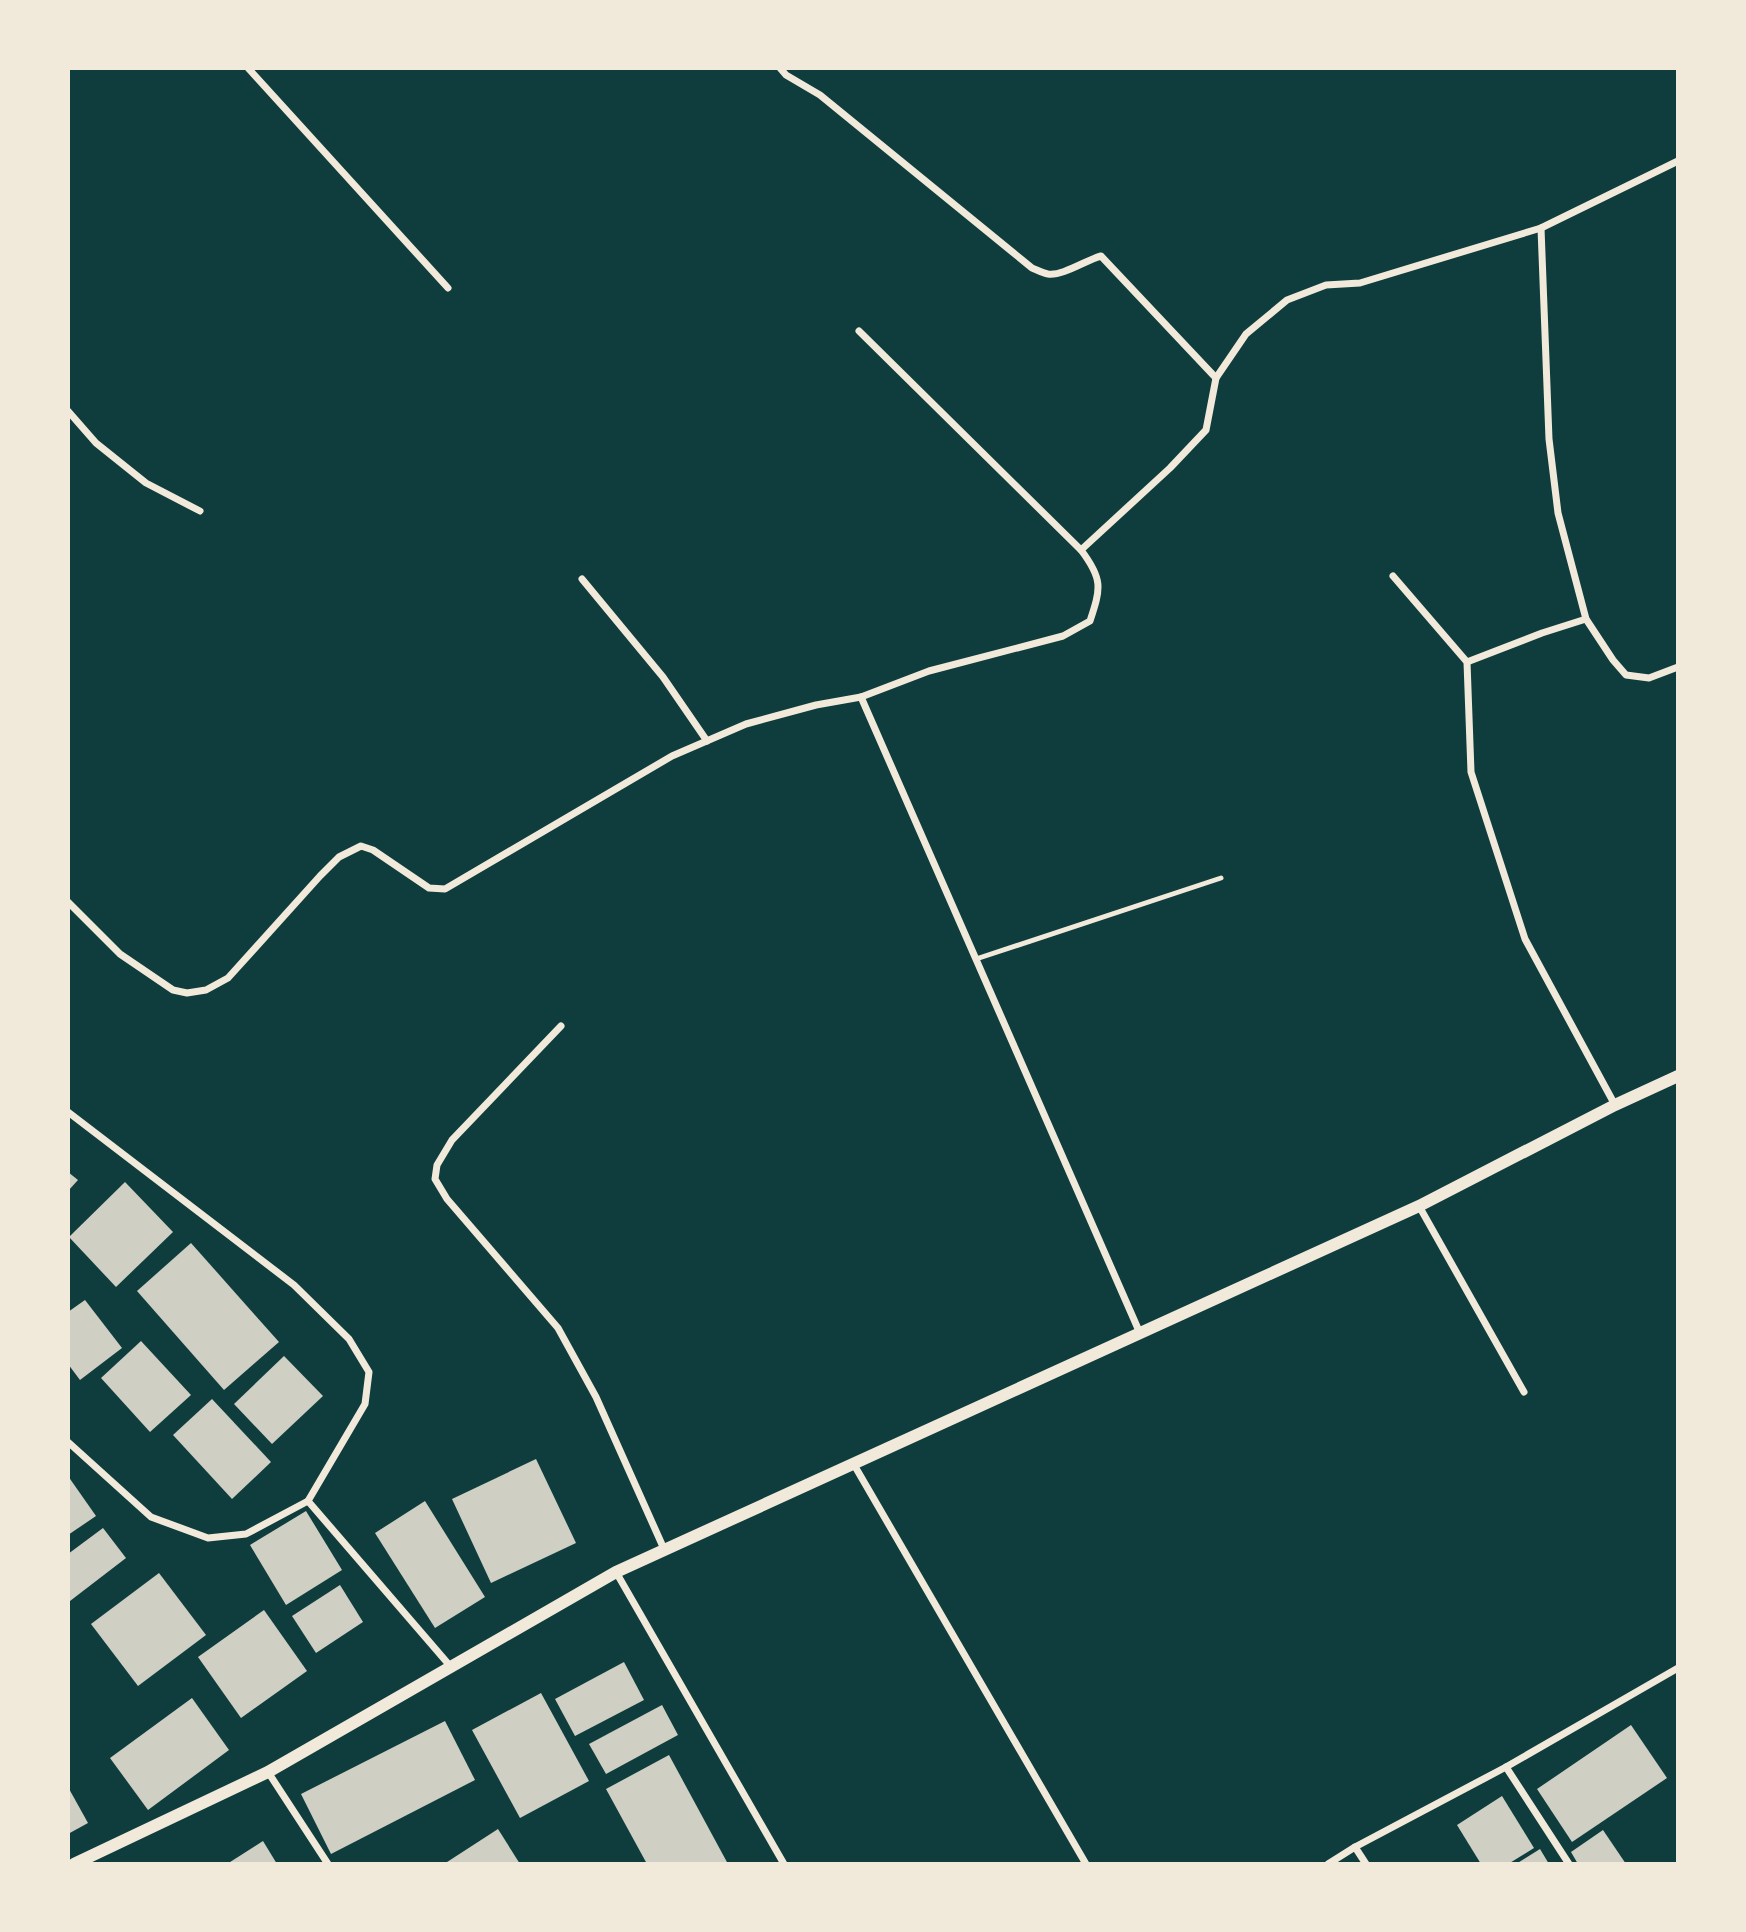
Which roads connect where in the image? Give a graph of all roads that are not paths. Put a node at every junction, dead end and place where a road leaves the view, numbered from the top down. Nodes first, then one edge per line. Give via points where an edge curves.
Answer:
1 (247, 68) edge
2 (780, 68) edge
3 (1678, 161) edge
4 (1541, 228) junction
5 (448, 288) dead end
6 (859, 331) dead end
7 (1216, 378) junction
8 (68, 411) edge
9 (200, 510) dead end
10 (1081, 550) junction
11 (1393, 576) dead end
12 (582, 579) dead end
13 (1586, 619) junction
14 (1467, 662) junction
15 (1678, 667) edge
16 (861, 696) junction
17 (707, 741) junction
18 (1221, 878) dead end
19 (68, 902) edge
20 (976, 959) junction
21 (561, 1026) dead end
22 (1678, 1076) edge
23 (1615, 1105) junction
24 (68, 1112) edge
25 (1419, 1206) junction
26 (1139, 1332) junction
27 (1524, 1392) dead end
28 (68, 1442) edge
29 (853, 1463) junction
30 (308, 1501) junction
31 (664, 1549) junction
32 (617, 1572) junction
33 (451, 1667) junction
34 (1678, 1668) edge
35 (1506, 1767) junction
36 (268, 1772) junction
37 (1354, 1847) junction
38 (74, 1864) edge
39 (328, 1864) edge
40 (784, 1864) edge
41 (1086, 1864) edge
42 (1328, 1864) edge
43 (1366, 1864) edge
44 (1569, 1864) edge

1 - 5 street
2 - 7 street via 1032,268 1049,274 1101,256
3 - 4 street
4 - 7 street via 1360,282 1326,285 1287,300 1246,334
4 - 13 street via 1550,451 1558,513
6 - 10 street
7 - 10 street via 1206,430
8 - 9 street via 96,443 146,483
10 - 16 street via 1093,566 1099,592 1090,621 1063,636 929,671
11 - 14 street
12 - 17 street via 663,677
13 - 14 street
13 - 15 street via 1626,675 1649,678
14 - 23 street via 1471,772 1525,939
16 - 17 street via 747,724
16 - 20 street
17 - 19 street via 672,756 445,889 429,888 361,846 339,857 228,978 206,990 173,990 120,954
18 - 20 lane
20 - 26 street
21 - 31 street via 452,1140 437,1165 435,1179 470,1227 558,1328 596,1397
22 - 23 street
23 - 25 street
24 - 30 street via 294,1285 349,1339 369,1372 365,1404
25 - 26 street
25 - 27 street
26 - 29 street
28 - 30 street via 151,1517 208,1538 246,1534
29 - 31 street
29 - 41 street
30 - 33 street
31 - 32 street
32 - 33 street
32 - 40 street
33 - 36 street
34 - 35 street
35 - 37 street
35 - 44 street
36 - 38 street
36 - 39 street
37 - 42 street
37 - 43 street

